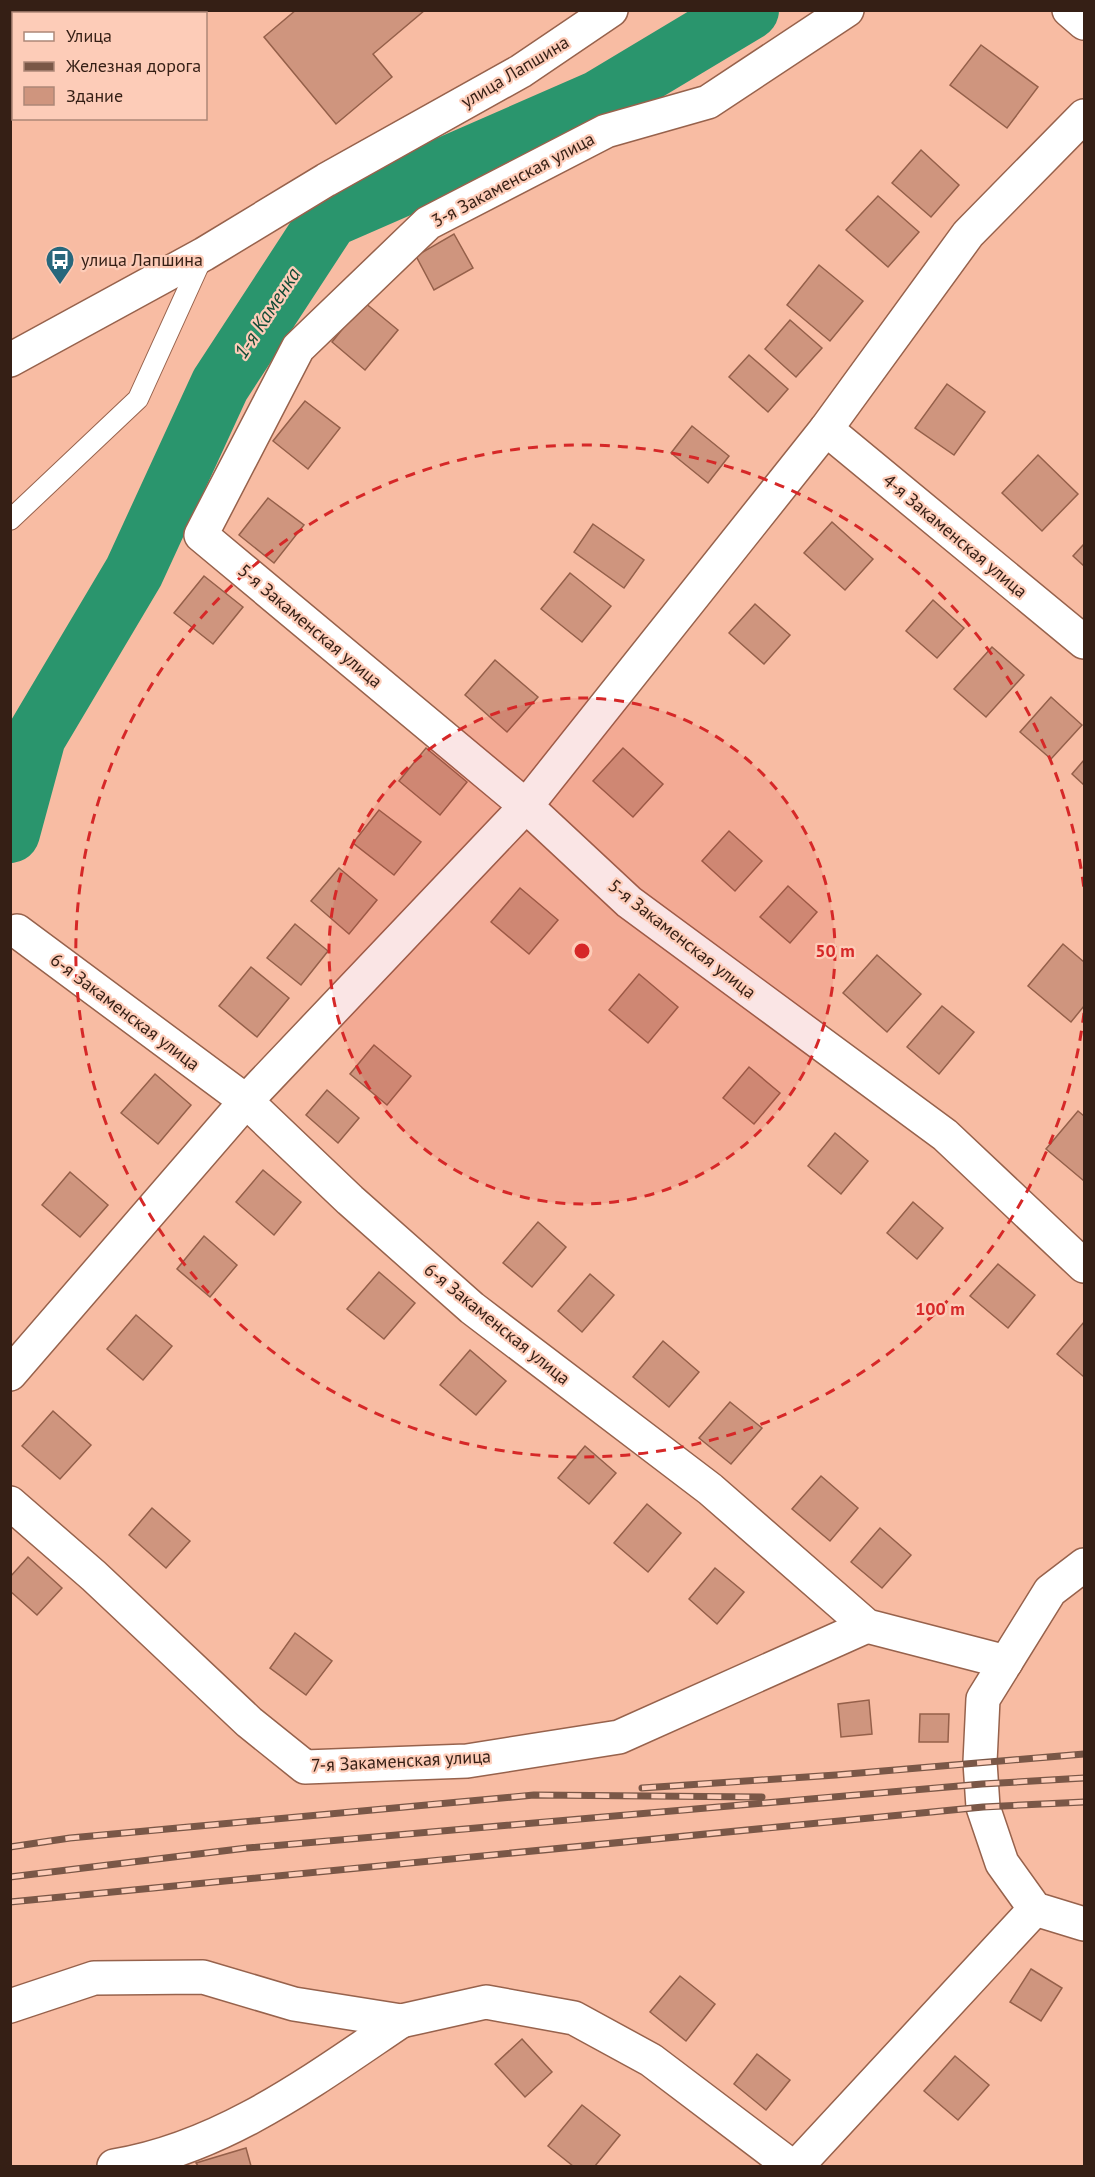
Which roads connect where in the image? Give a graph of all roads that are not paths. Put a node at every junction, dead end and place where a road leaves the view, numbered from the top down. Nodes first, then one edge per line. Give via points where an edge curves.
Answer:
1 (611, 10) edge
2 (847, 10) edge
3 (1069, 10) edge
4 (1084, 23) edge
5 (1084, 116) edge
6 (204, 254) junction
7 (10, 360) edge
8 (826, 429) junction
9 (10, 520) edge
10 (201, 535) joint
11 (1084, 642) edge
12 (526, 806) junction
13 (17, 931) dead end
14 (246, 1101) junction
15 (1084, 1266) edge
16 (10, 1374) edge
17 (10, 1503) edge
18 (1084, 1565) edge
19 (867, 1626) junction
20 (1006, 1662) junction
21 (1035, 1909) junction
22 (1084, 1924) edge
23 (10, 2006) edge
24 (401, 2021) junction
25 (114, 2166) edge
26 (791, 2166) edge
27 (797, 2166) edge

1 - 6 street, улица Лапшина via 521,71 326,180
2 - 10 street, 3-я Закаменская улица via 708,102 606,131 428,223 298,348
3 - 4 street
5 - 8 street via 968,234
6 - 7 street, улица Лапшина
6 - 9 lane via 138,399
8 - 11 street, 4-я Закаменская улица
8 - 12 street
10 - 12 street, 5-я Закаменская улица
12 - 14 street
12 - 15 street, 5-я Закаменская улица via 629,903 945,1135
13 - 14 street, 6-я Закаменская улица
14 - 16 street
14 - 19 street, 6-я Закаменская улица via 472,1308 710,1489
17 - 19 street, 7-я Закаменская улица via 249,1722 304,1767 467,1761 619,1737
18 - 20 street via 1050,1591
19 - 20 street, 6-я Закаменская улица
20 - 21 street via 983,1699 983,1807 1002,1863
21 - 22 street
21 - 27 street
23 - 24 street via 94,1978 203,1977 294,2004
24 - 25 street via 298,2091 234,2127 172,2152
24 - 26 street via 486,2002 574,2018 651,2060

